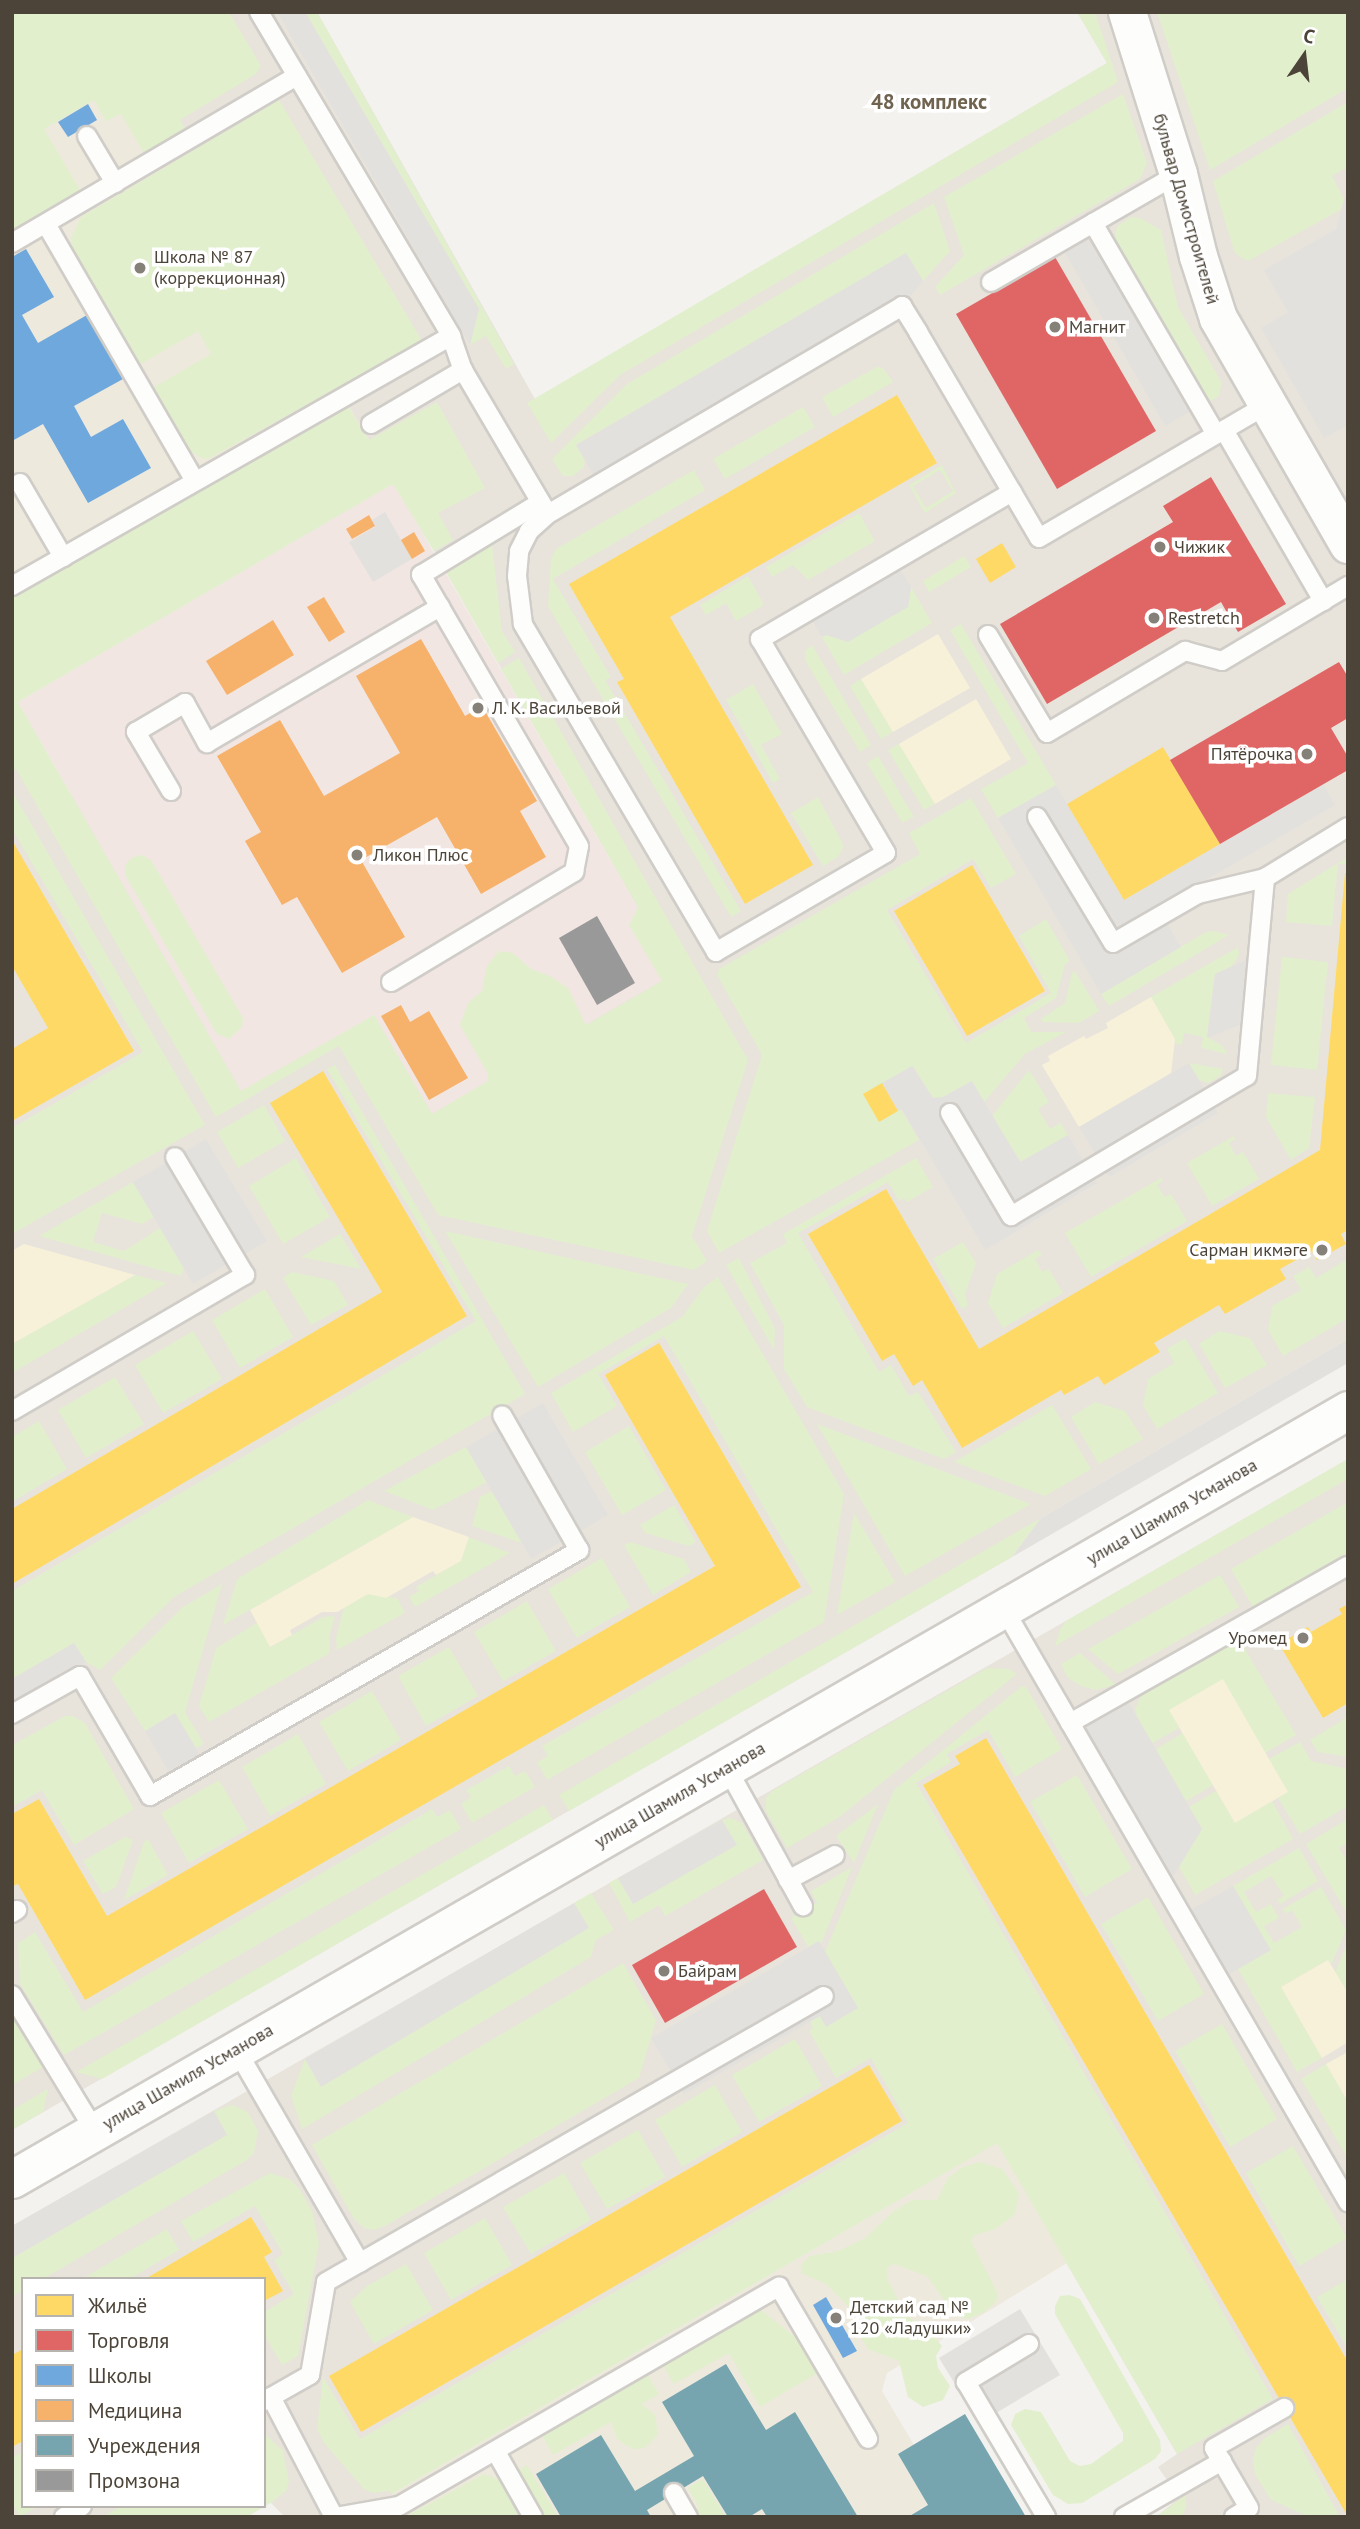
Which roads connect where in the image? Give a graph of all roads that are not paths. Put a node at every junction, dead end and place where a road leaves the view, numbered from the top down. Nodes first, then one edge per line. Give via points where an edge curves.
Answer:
1 (259, 12) edge
2 (1128, 12) edge
3 (297, 76) junction
4 (87, 136) dead end
5 (1178, 174) junction
6 (115, 183) junction
7 (1093, 223) junction
8 (46, 224) junction
9 (12, 243) edge
10 (991, 282) dead end
11 (452, 335) junction
12 (463, 370) junction
13 (1267, 405) junction
14 (371, 425) dead end
15 (1220, 432) junction
16 (195, 481) junction
17 (20, 483) dead end
18 (1012, 492) junction
19 (545, 508) junction
20 (1348, 544) edge
21 (63, 557) junction
22 (12, 586) edge
23 (1348, 586) edge
24 (1323, 601) junction
25 (440, 607) junction
26 (988, 635) dead end
27 (171, 791) dead end
28 (1037, 817) dead end
29 (1348, 827) edge
30 (1265, 878) junction
31 (391, 982) dead end
32 (950, 1113) dead end
33 (175, 1157) dead end
34 (1348, 1410) edge
35 (12, 1411) edge
36 (502, 1415) dead end
37 (1348, 1566) edge
38 (1004, 1609) junction
39 (12, 1714) edge
40 (1070, 1723) junction
41 (727, 1768) junction
42 (835, 1854) dead end
43 (788, 1880) junction
44 (803, 1906) dead end
45 (12, 1995) edge
46 (824, 1996) dead end
47 (236, 2049) junction
48 (95, 2131) junction
49 (12, 2179) edge
50 (1348, 2202) edge
51 (360, 2263) junction
52 (1030, 2344) dead end
53 (268, 2399) edge
54 (1284, 2408) dead end
55 (868, 2439) dead end
56 (496, 2452) junction
57 (1222, 2461) junction
58 (674, 2493) dead end
59 (335, 2517) edge
60 (533, 2517) edge
61 (688, 2517) edge
62 (1046, 2517) edge
63 (1124, 2517) edge
64 (1234, 2517) edge

1 - 3 lane
2 - 5 street, бульвар Домостроителей
3 - 6 lane
3 - 11 lane
4 - 6 lane
5 - 7 lane
5 - 13 street, бульвар Домостроителей via 1218,318
6 - 8 lane
7 - 10 lane
7 - 15 lane
8 - 9 lane
8 - 16 lane
11 - 12 lane
11 - 16 lane
12 - 14 lane
12 - 19 lane
13 - 15 lane
13 - 20 street, бульвар Домостроителей
15 - 18 lane via 1039,538
15 - 24 lane
16 - 21 lane
17 - 21 lane
18 - 19 lane via 902,306
18 - 19 lane via 760,639 886,853 716,952 523,624 519,551
19 - 25 lane via 421,575
21 - 22 lane
23 - 24 lane
24 - 26 lane via 1222,661 1185,651 1047,733
25 - 27 lane via 207,743 185,703 136,732
25 - 31 lane via 579,846 574,872
28 - 30 lane via 1113,943 1198,894
29 - 30 lane
30 - 32 lane via 1247,1076 1012,1216
33 - 35 lane via 245,1275
34 - 38 street, улица Шамиля Усманова
36 - 39 lane via 579,1549 150,1796 80,1676
37 - 40 lane
38 - 40 lane
38 - 41 street, улица Шамиля Усманова
40 - 50 lane
41 - 43 lane
41 - 47 street, улица Шамиля Усманова
42 - 43 lane
43 - 44 lane
45 - 48 lane
46 - 51 lane
47 - 48 street, улица Шамиля Усманова
47 - 51 lane
48 - 49 street, улица Шамиля Усманова
51 - 53 lane via 326,2283 310,2375
52 - 62 lane via 966,2382
53 - 59 lane
54 - 57 lane via 1214,2448
55 - 56 lane via 779,2287
56 - 59 lane via 399,2507
56 - 60 lane
57 - 63 lane
57 - 64 lane via 1249,2508
58 - 61 lane

